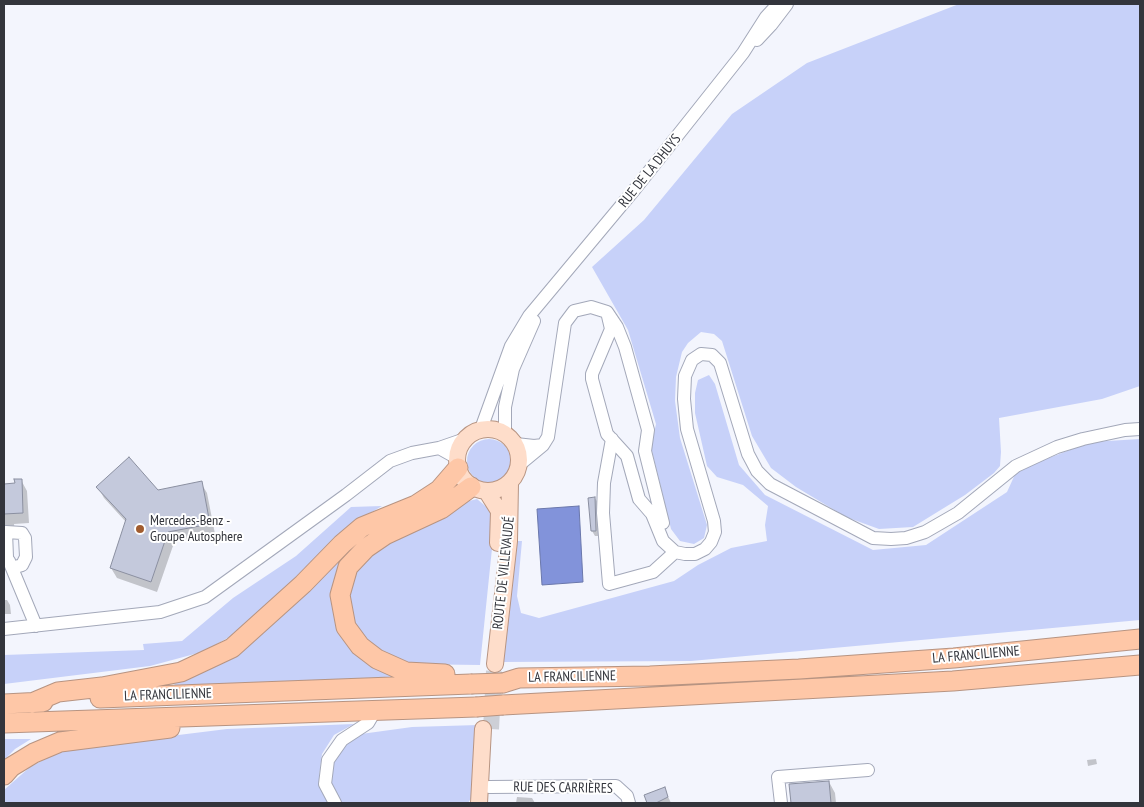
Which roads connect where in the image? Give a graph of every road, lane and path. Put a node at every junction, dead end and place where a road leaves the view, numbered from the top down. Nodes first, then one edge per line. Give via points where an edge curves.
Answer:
1 (778, 4) edge
2 (787, 4) edge
3 (743, 53) junction
4 (555, 286) junction
5 (607, 312) junction
6 (481, 429) junction
7 (1140, 429) edge
8 (510, 438) junction
9 (465, 439) junction
10 (612, 439) junction
11 (544, 445) junction
12 (439, 448) junction
13 (457, 463) junction
14 (520, 464) junction
15 (510, 483) junction
16 (479, 489) junction
17 (652, 505) junction
18 (672, 550) junction
19 (8, 561) edge
20 (36, 626) junction
21 (4, 629) edge
22 (1140, 639) edge
23 (1140, 665) edge
24 (493, 674) junction
25 (32, 703) junction
26 (4, 704) edge
27 (375, 711) junction
28 (225, 715) junction
29 (4, 723) edge
30 (868, 770) dead end
31 (4, 775) edge
32 (488, 795) edge
33 (335, 803) edge
34 (479, 803) edge
35 (629, 803) edge
36 (781, 803) edge

1 - 3 street, RUE DE LA DHUYS
2 - 3 street, RUE DE LA DHUYS via 772,25
3 - 4 street, RUE DE LA DHUYS
4 - 6 street, RUE DE LA DHUYS via 529,316 511,346
4 - 8 street, RUE DE LA DHUYS via 532,324 513,368 504,407
5 - 10 street via 611,329 592,379 607,434
5 - 11 street via 591,307 574,311 566,323 548,437
5 - 17 street via 625,347 648,430 645,451
6 - 8 main road via 489,428
6 - 9 main road
7 - 18 street via 1057,447 1016,466 958,513 925,532 906,538 873,538 770,484 757,471 748,454 720,363 712,355 702,354 692,360 686,376 684,399 687,429 715,532 705,549 695,554
8 - 11 street via 534,446
8 - 14 main road via 519,454
9 - 12 street
9 - 13 main road via 459,447
10 - 17 street via 627,456 639,499
10 - 18 street via 604,483 603,513 609,584 653,572
11 - 14 street
12 - 13 street
12 - 20 street via 390,461 205,597 160,612
13 - 16 main road via 461,475
13 - 25 highway via 439,490 416,505 362,527 232,648 181,672 58,692
14 - 15 main road
15 - 16 main road via 504,488
15 - 24 main road, ROUTE DE VILLEVAUDÉ via 509,541
16 - 24 main road, ROUTE DE VILLEVAUDÉ via 498,512 499,536 489,624
16 - 24 highway via 385,535 366,548 348,567 340,595 346,628 360,646 377,659 406,672
17 - 18 street via 662,541
19 - 20 street
20 - 21 street
22 - 24 highway, LA FRANCILIENNE via 954,658 799,669 650,676
23 - 27 highway, LA FRANCILIENNE, bridge via 953,680
24 - 25 highway, LA FRANCILIENNE
25 - 26 highway, LA FRANCILIENNE
27 - 28 highway, LA FRANCILIENNE
27 - 33 street via 368,723 342,740 328,760 325,784
28 - 29 highway, LA FRANCILIENNE
28 - 31 highway via 209,723 60,742 34,753
30 - 36 street via 778,777
32 - 34 main road via 487,729
32 - 35 street, RUE DES CARRIÈRES via 616,786 627,796

